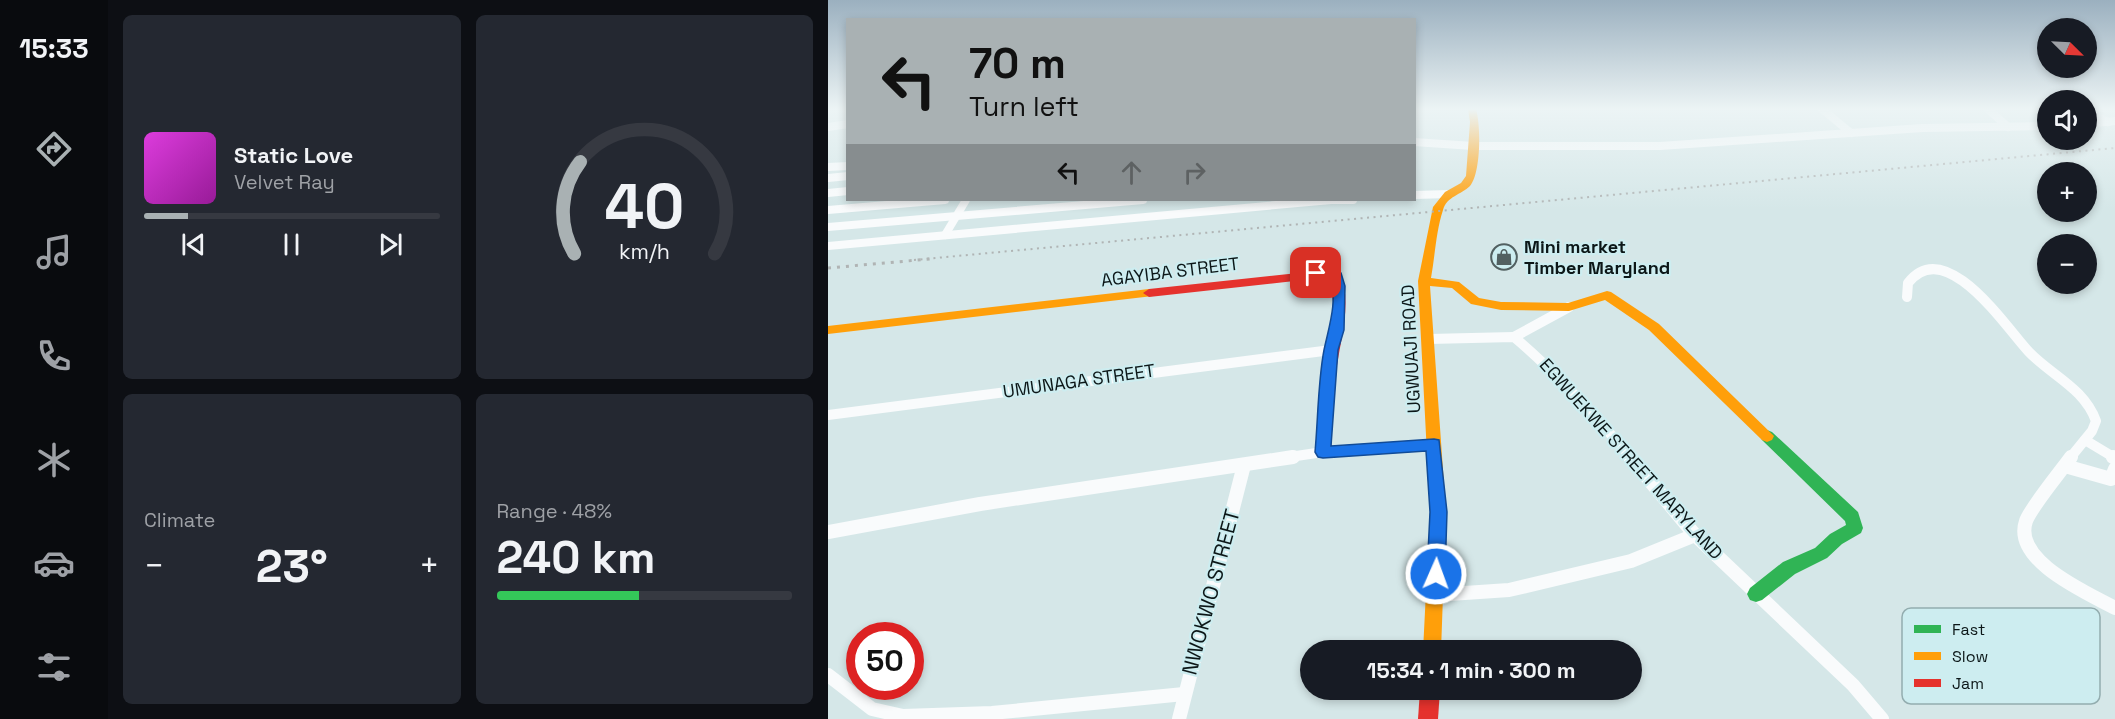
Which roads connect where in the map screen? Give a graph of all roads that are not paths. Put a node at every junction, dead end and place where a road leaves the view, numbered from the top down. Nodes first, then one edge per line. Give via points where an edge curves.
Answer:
1 (1422, 143) edge
2 (1473, 143) edge
3 (1711, 143) edge
4 (1473, 146) junction
5 (846, 166) edge
6 (828, 167) edge
7 (846, 176) edge
8 (828, 178) edge
9 (846, 191) edge
10 (828, 193) edge
11 (1449, 194) junction
12 (1416, 195) edge
13 (933, 201) edge
14 (965, 201) edge
15 (1131, 201) edge
16 (1320, 201) edge
17 (828, 210) edge
18 (956, 216) junction
19 (828, 227) edge
20 (945, 235) junction
21 (828, 246) edge
22 (1424, 280) junction
23 (1906, 297) dead end
24 (1569, 308) junction
25 (828, 330) edge
26 (1514, 337) junction
27 (1429, 339) junction
28 (1331, 350) junction
29 (828, 415) edge
30 (2085, 440) junction
31 (1434, 445) junction
32 (1323, 452) junction
33 (2115, 458) edge
34 (1244, 465) junction
35 (2065, 466) junction
36 (2115, 469) edge
37 (828, 532) edge
38 (1695, 535) junction
39 (1756, 594) junction
40 (1435, 595) junction
41 (2115, 608) edge
42 (1433, 640) edge
43 (828, 675) edge
44 (1184, 694) junction
45 (1429, 700) edge
46 (990, 716) edge
47 (1179, 719) edge
48 (1428, 719) edge
49 (1882, 719) edge

1 - 4 street
2 - 4 street
3 - 4 street
4 - 11 street, UGWUAJI ROAD via 1469,181
5 - 6 street
7 - 8 street
9 - 10 street
11 - 12 street
11 - 22 street, UGWUAJI ROAD via 1437,211
13 - 17 street
14 - 18 street
15 - 18 street
16 - 20 street
18 - 19 street
18 - 20 street
20 - 21 street
22 - 24 street via 1455,285 1475,301 1501,306
22 - 27 street, UGWUAJI ROAD
23 - 30 street via 1911,278 1929,270 1948,273 1969,286 2030,354 2091,407 2097,421
24 - 26 street
24 - 39 street via 1607,295 1627,305 1852,517 1855,528 1821,554 1789,568
25 - 28 street, AGAYIBA STREET via 1331,272 1337,274 1339,286 1337,330
26 - 27 street
26 - 38 street, EGWUEKWE STREET MARYLAND via 1585,405
27 - 31 street, UGWUAJI ROAD
28 - 29 street, UMUNAGA STREET
28 - 32 street, AGAYIBA STREET
30 - 33 street
30 - 35 street
31 - 32 street
31 - 40 street, UGWUAJI ROAD via 1438,512
32 - 34 street
34 - 37 street via 980,504
34 - 44 street, NWOKWO STREET
35 - 36 street via 2112,479
35 - 41 street via 2026,520 2027,543 2056,573
38 - 39 street, EGWUEKWE STREET MARYLAND
38 - 40 street via 1631,561 1509,590
39 - 49 street, EGWUEKWE STREET MARYLAND via 1853,685
40 - 42 street, UGWUAJI ROAD
43 - 46 street via 872,709 886,714
44 - 46 street
44 - 47 street, NWOKWO STREET
45 - 48 street

